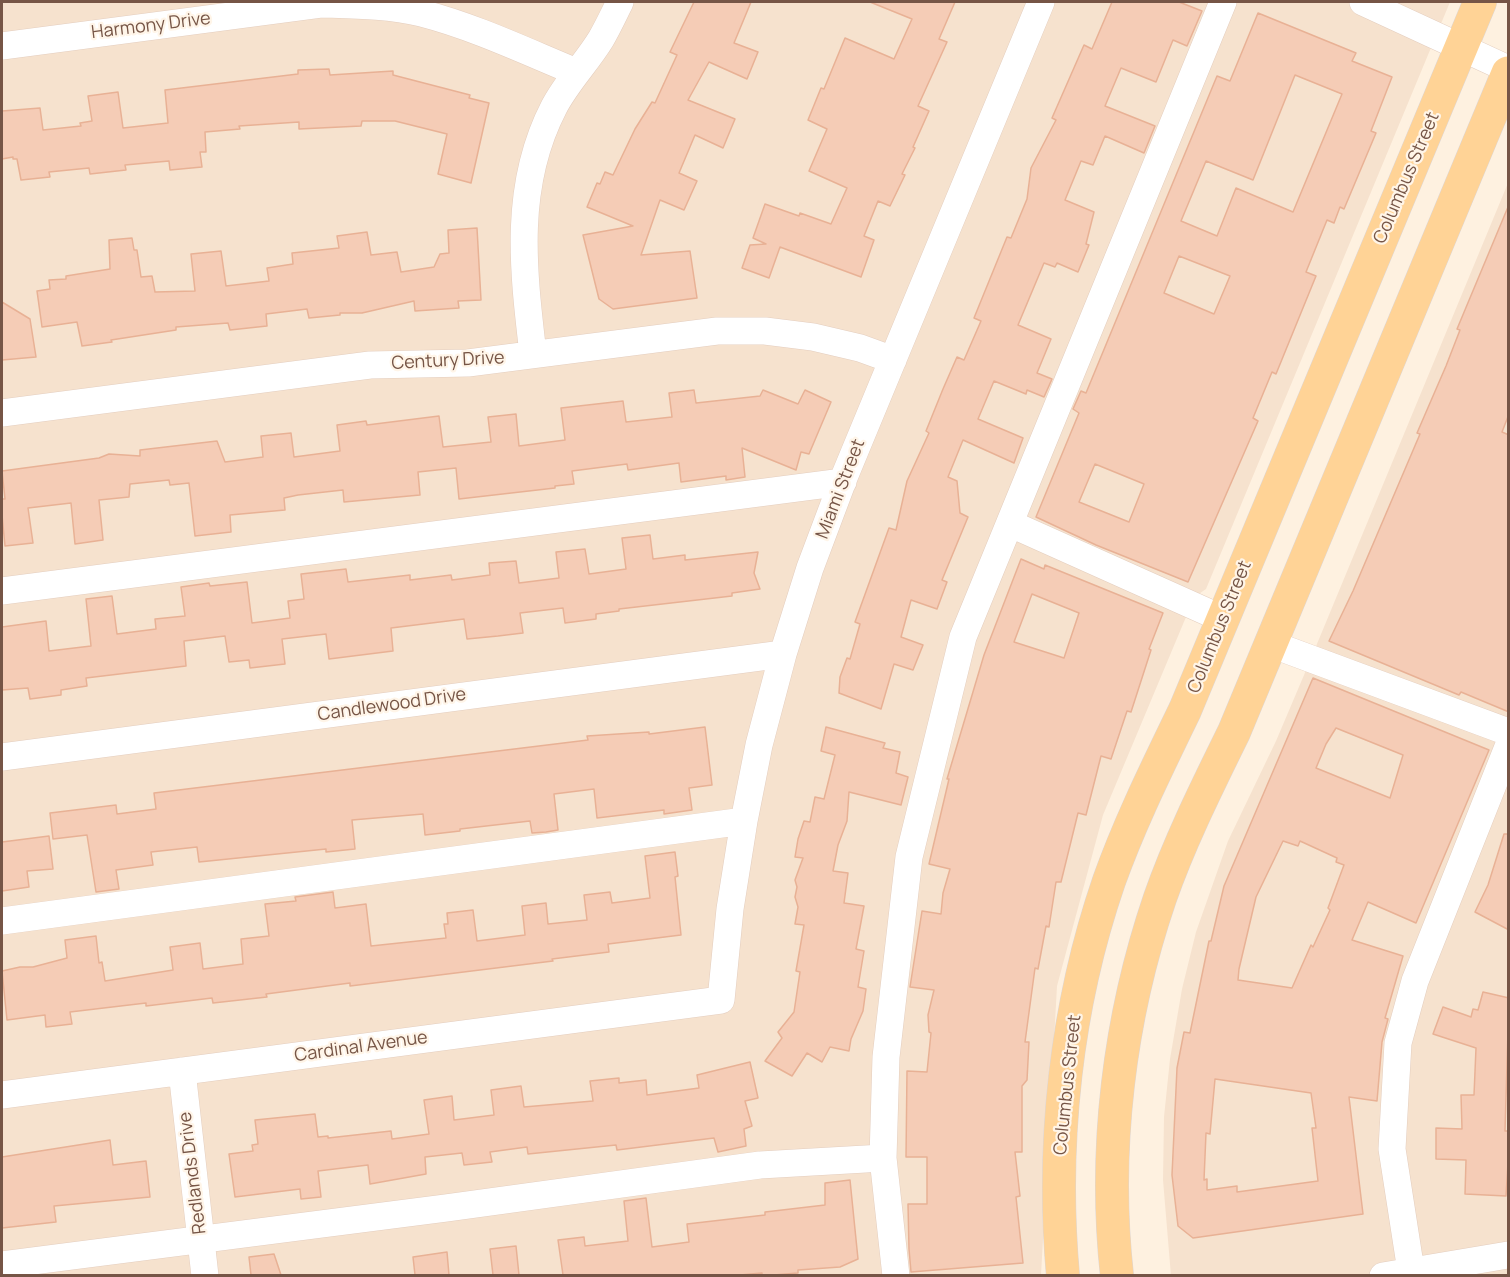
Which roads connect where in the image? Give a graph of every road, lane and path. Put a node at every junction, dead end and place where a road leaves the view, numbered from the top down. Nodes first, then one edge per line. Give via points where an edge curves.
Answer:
1 (620, 2) edge
2 (1041, 2) edge
3 (1223, 2) edge
4 (1363, 2) edge
5 (1480, 2) edge
6 (2, 46) edge
7 (1461, 47) junction
8 (1509, 71) edge
9 (576, 72) junction
10 (533, 354) junction
11 (893, 360) junction
12 (2, 413) edge
13 (843, 482) junction
14 (1011, 524) junction
15 (2, 591) edge
16 (1223, 619) junction
17 (1271, 644) junction
18 (783, 654) junction
19 (1509, 732) edge
20 (1509, 747) edge
21 (2, 757) edge
22 (744, 820) junction
23 (2, 921) edge
24 (721, 1000) joint
25 (182, 1071) junction
26 (2, 1095) edge
27 (884, 1158) junction
28 (201, 1238) junction
29 (1509, 1255) edge
30 (2, 1265) edge
31 (1411, 1271) junction
32 (205, 1275) edge
33 (896, 1275) edge
34 (1063, 1275) edge
35 (1117, 1275) edge
36 (1383, 1275) edge

1 - 9 street via 601,40
2 - 11 street, Miami Street
3 - 14 street
4 - 7 street
5 - 7 main road, Columbus Street
6 - 9 street, Harmony Drive via 321,4 374,5 420,13 465,27
7 - 8 street
7 - 16 main road, Columbus Street
8 - 17 main road
9 - 10 street via 554,106 529,178 524,274
10 - 11 street, Century Drive via 717,331 765,331 813,337
10 - 12 street, Century Drive via 468,363 370,365
11 - 13 street, Miami Street
13 - 15 street
13 - 18 street, Miami Street
14 - 16 street
14 - 27 street via 963,637 909,856 886,1058
16 - 34 main road, Columbus Street via 1139,805 1109,881 1086,960 1070,1041 1061,1123
17 - 19 street
17 - 35 main road via 1188,826 1160,898 1138,973 1123,1049 1114,1127 1112,1189
18 - 21 street, Candlewood Drive
18 - 22 street, Miami Street
20 - 31 street via 1415,981 1398,1043 1392,1149
22 - 23 street
22 - 24 street, Miami Street
24 - 25 street, Cardinal Avenue
25 - 26 street, Cardinal Avenue
25 - 28 street, Redlands Drive
27 - 28 street via 760,1165
27 - 33 street
28 - 30 street
28 - 32 street, Redlands Drive
29 - 31 street
31 - 36 street

